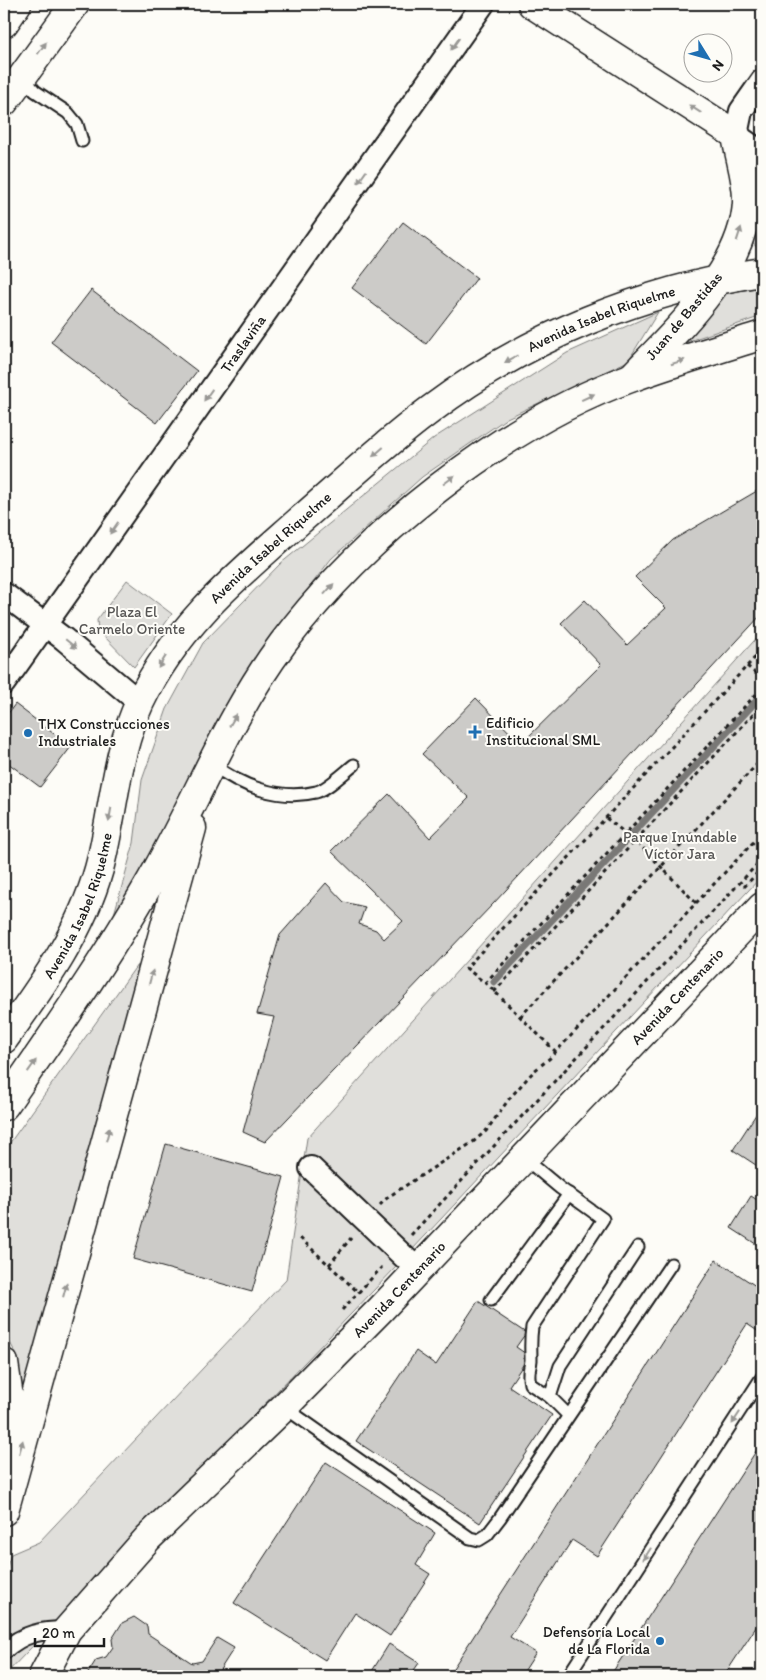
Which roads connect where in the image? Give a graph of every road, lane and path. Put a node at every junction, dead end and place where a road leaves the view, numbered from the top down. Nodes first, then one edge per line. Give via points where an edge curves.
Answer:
1 (17, 4) edge
2 (483, 4) edge
3 (532, 4) edge
4 (71, 5) edge
5 (4, 23) edge
6 (22, 76) junction
7 (762, 81) edge
8 (4, 102) edge
9 (736, 135) junction
10 (82, 141) dead end
11 (762, 153) edge
12 (762, 272) edge
13 (719, 278) junction
14 (762, 335) edge
15 (632, 377) junction
16 (4, 594) edge
17 (46, 626) junction
18 (762, 650) edge
19 (747, 666) junction
20 (762, 679) edge
21 (4, 683) edge
22 (762, 688) edge
23 (140, 703) junction
24 (762, 705) edge
25 (762, 759) edge
26 (210, 763) junction
27 (354, 765) dead end
28 (606, 818) junction
29 (762, 833) edge
30 (626, 834) junction
31 (634, 841) junction
32 (661, 866) junction
33 (696, 903) junction
34 (762, 907) edge
35 (485, 983) junction
36 (494, 992) junction
37 (520, 1017) junction
38 (4, 1039) edge
39 (556, 1052) junction
40 (4, 1106) edge
41 (524, 1158) junction
42 (311, 1168) dead end
43 (569, 1194) junction
44 (365, 1220) junction
45 (300, 1238) dead end
46 (638, 1247) dead end
47 (671, 1264) dead end
48 (329, 1265) junction
49 (418, 1270) junction
50 (364, 1298) dead end
51 (492, 1300) dead end
52 (4, 1363) edge
53 (762, 1377) edge
54 (550, 1397) junction
55 (284, 1407) junction
56 (568, 1415) junction
57 (4, 1428) edge
58 (4, 1511) edge
59 (67, 1630) junction
60 (4, 1651) edge
61 (43, 1676) edge
62 (568, 1676) edge

1 - 5 main road
2 -> 17 street, Traslaviña
9 -> 3 main road
6 -> 4 main road
6 - 8 main road
6 - 10 lane via 35,91 77,124
7 - 9 street via 741,112
9 - 11 street
13 -> 9 main road, Juan de Bastidas via 738,239 747,203
12 - 13 main road, Avenida Isabel Riquelme
13 - 15 main road, Juan de Bastidas
13 -> 23 main road, Avenida Isabel Riquelme via 643,300 547,339 507,360 431,409 213,597 179,637
15 -> 14 main road
26 -> 15 main road via 251,690 284,642 342,574 378,540 434,491 503,443
16 - 17 street
17 - 21 street, Traslaviña
17 -> 23 street
18 - 19 path
19 - 20 path
19 - 28 path
22 - 30 path
23 -> 38 main road, Avenida Isabel Riquelme via 123,750 105,846 89,899 63,952
24 - 31 path
25 - 32 path
26 - 27 lane via 226,775 280,795 318,792
40 -> 26 main road via 90,980 141,897 186,817
58 -> 26 main road
28 - 30 path
28 - 35 path via 466,968
29 - 33 path
30 - 31 path
30 - 35 path
31 - 32 path
31 - 36 path
32 - 33 path
32 - 37 path
33 - 39 path
34 - 41 main road, Avenida Centenario
35 - 36 path
36 - 37 path
37 - 39 path
39 - 44 path via 509,1099 486,1131 388,1197
41 - 43 lane
41 - 49 main road, Avenida Centenario
42 - 44 street
43 - 51 lane
43 - 54 lane via 603,1219 532,1327 530,1384
44 - 48 path
44 - 49 street
45 - 48 path
46 - 54 lane via 560,1366
47 - 56 lane
48 - 50 path
49 - 55 main road, Avenida Centenario
52 - 57 main road via 9,1391
53 -> 62 lane
54 - 56 lane
55 - 56 lane via 470,1538 479,1540 500,1518
55 - 59 main road, Avenida Centenario via 148,1538
59 - 60 street via 31,1633
59 - 61 main road, Avenida Centenario

